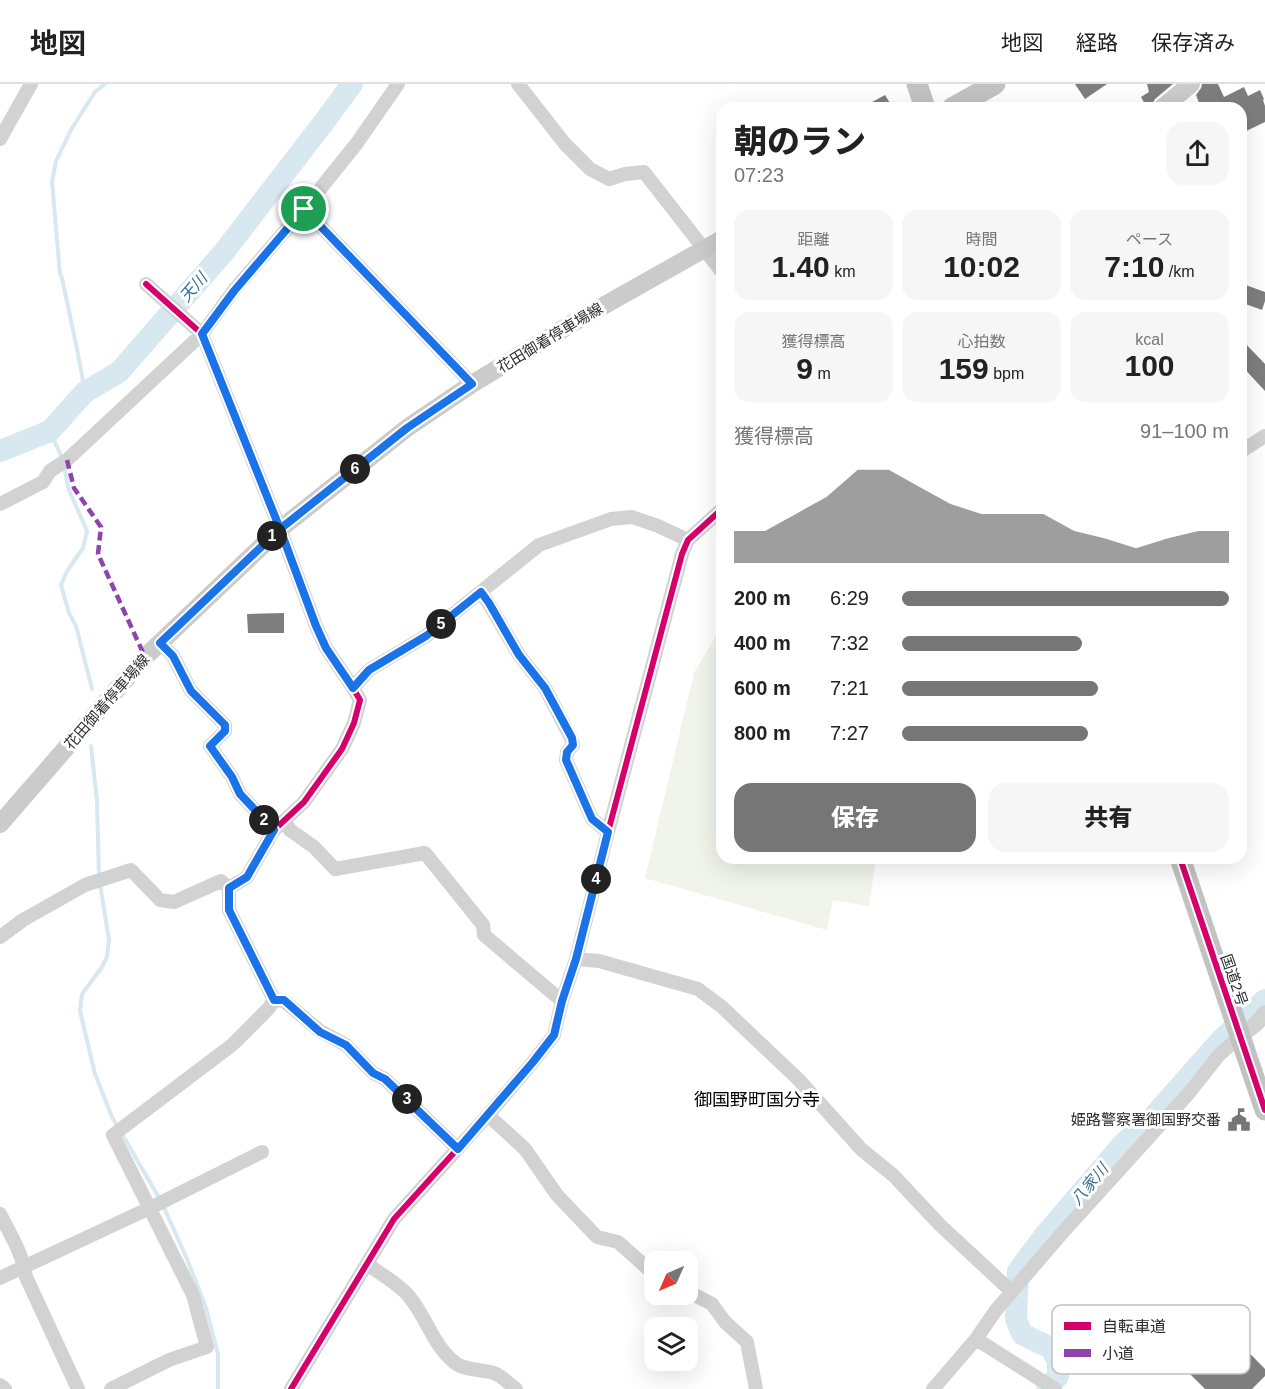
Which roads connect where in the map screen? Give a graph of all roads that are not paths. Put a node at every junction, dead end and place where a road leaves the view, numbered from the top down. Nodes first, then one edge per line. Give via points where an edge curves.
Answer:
1 (31, 84) edge
2 (398, 84) edge
3 (518, 84) edge
4 (917, 84) edge
5 (995, 84) edge
6 (1191, 84) edge
7 (923, 102) edge
8 (963, 102) edge
9 (1169, 102) edge
10 (0, 139) edge
11 (304, 209) junction
12 (716, 242) edge
13 (704, 249) junction
14 (716, 264) edge
15 (146, 284) dead end
16 (202, 334) junction
17 (472, 384) junction
18 (1265, 436) edge
19 (1247, 448) edge
20 (0, 504) edge
21 (716, 514) edge
22 (280, 529) junction
23 (688, 540) junction
24 (481, 592) junction
25 (160, 643) junction
26 (353, 688) junction
27 (0, 824) edge
28 (279, 826) junction
29 (608, 832) junction
30 (1182, 864) edge
31 (229, 888) junction
32 (0, 937) edge
33 (576, 959) junction
34 (274, 1000) junction
35 (562, 1001) junction
36 (1265, 1013) edge
37 (1240, 1036) junction
38 (1265, 1110) edge
39 (488, 1115) junction
40 (458, 1149) junction
41 (262, 1152) dead end
42 (150, 1208) junction
43 (0, 1214) edge
44 (367, 1264) junction
45 (644, 1265) edge
46 (25, 1266) junction
47 (0, 1278) edge
48 (1012, 1292) junction
49 (698, 1297) edge
50 (976, 1339) junction
51 (0, 1385) edge
52 (5, 1389) edge
53 (78, 1389) edge
54 (111, 1389) edge
55 (291, 1389) edge
56 (516, 1389) edge
57 (756, 1389) edge
58 (933, 1389) edge
59 (1054, 1389) edge

1 - 10 street
2 - 11 street
3 - 13 street via 590,169 609,179 644,172
4 - 7 highway
5 - 8 highway
6 - 9 main road
11 - 16 street
11 - 17 street
12 - 13 main road, 花田御着停車場線
13 - 14 street
13 - 17 main road, 花田御着停車場線
15 - 16 street
16 - 20 street via 67,460 50,471 44,482
16 - 22 street
17 - 22 main road, 花田御着停車場線 via 407,428
18 - 19 street
21 - 23 street
22 - 25 main road, 花田御着停車場線
22 - 26 street via 326,648
23 - 24 street via 632,517 611,519 539,545
23 - 29 street
24 - 26 street via 426,636 369,670
24 - 29 street via 519,655 545,688 572,738 566,760 592,819
25 - 27 main road, 花田御着停車場線
25 - 28 street via 173,656 191,691 225,725 225,731 210,746 240,794
26 - 28 street via 360,700 342,749 304,802
28 - 31 street via 247,877
28 - 35 street via 314,848 335,869 425,853 483,925 484,935
29 - 33 street
30 - 37 highway, 国道2号
31 - 32 street via 221,881 174,902 160,900 131,870 85,885
31 - 34 street via 229,910
33 - 35 street
33 - 48 street via 599,961 698,989 722,1007 799,1080 861,1149 894,1176
34 - 40 street via 284,1000 320,1032 346,1045
34 - 42 street via 232,1045 113,1135
35 - 39 street via 554,1035
36 - 37 street
37 - 38 highway, 国道2号
37 - 48 street via 1219,1055
39 - 40 street
39 - 45 street via 525,1149 557,1195 597,1237 618,1242
40 - 44 street via 394,1219
41 - 42 street
42 - 46 street
42 - 54 street via 192,1295 207,1347 169,1360
43 - 46 street
44 - 55 street
44 - 56 street via 406,1293 439,1346 456,1364 497,1374
46 - 47 street
46 - 53 street via 26,1277
48 - 50 street
49 - 57 street via 712,1305 747,1342
50 - 58 street
50 - 59 street
51 - 52 street

